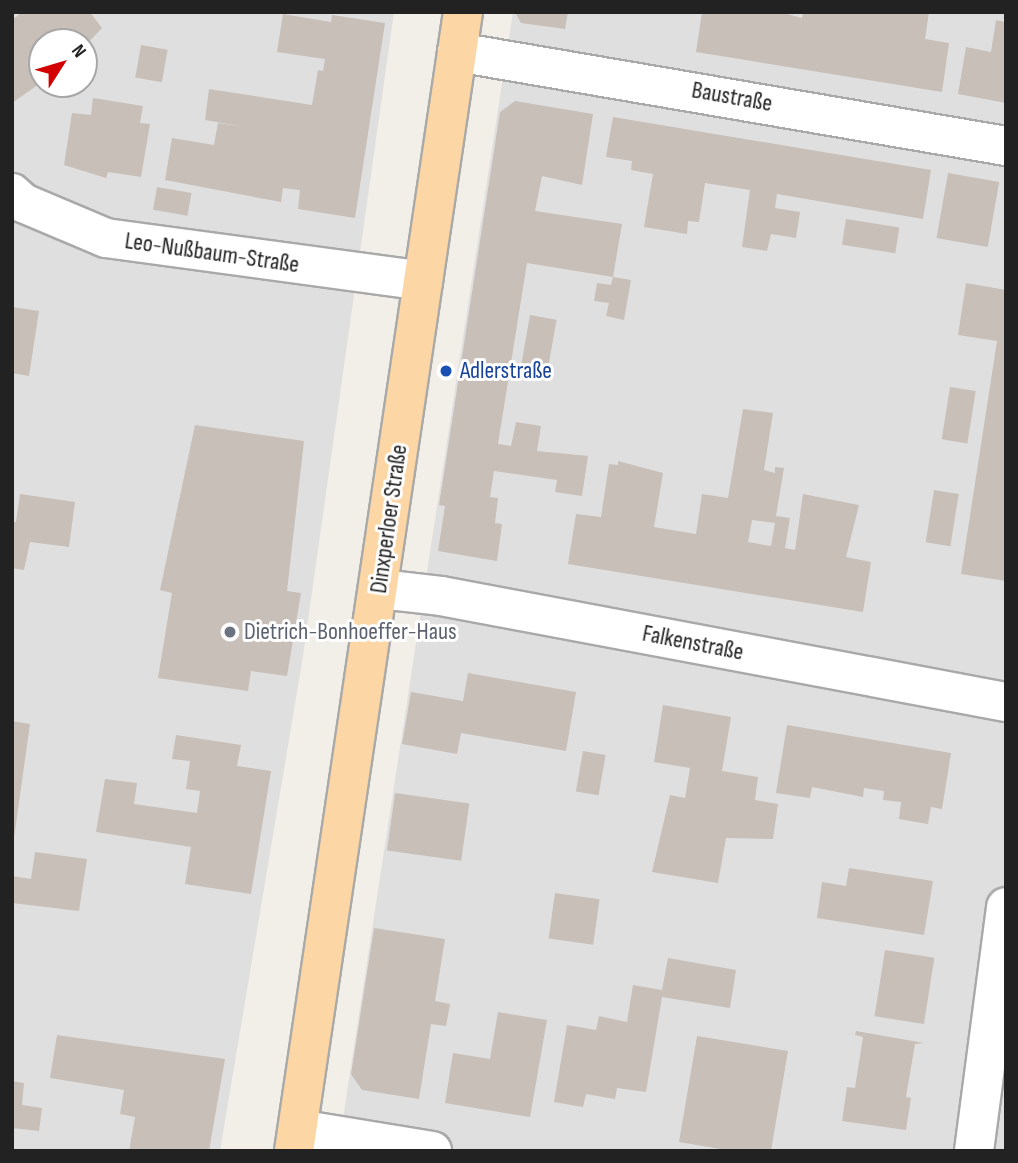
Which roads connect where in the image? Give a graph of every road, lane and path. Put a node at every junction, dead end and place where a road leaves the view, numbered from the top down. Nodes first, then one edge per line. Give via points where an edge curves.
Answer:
1 (463, 12) edge
2 (457, 52) junction
3 (1006, 146) edge
4 (12, 193) edge
5 (423, 281) junction
6 (380, 589) junction
7 (1006, 702) edge
8 (1006, 907) edge
9 (296, 1140) edge
10 (432, 1151) edge
11 (974, 1151) edge

1 - 2 main road, Dinxperloer Straße
2 - 3 street, Baustraße
2 - 5 main road, Dinxperloer Straße
4 - 5 street, Leo-Nußbaum-Straße via 23,203 106,238
5 - 6 main road, Dinxperloer Straße
6 - 7 street, Falkenstraße via 441,596
6 - 9 main road, Dinxperloer Straße
8 - 11 street
9 - 10 street

